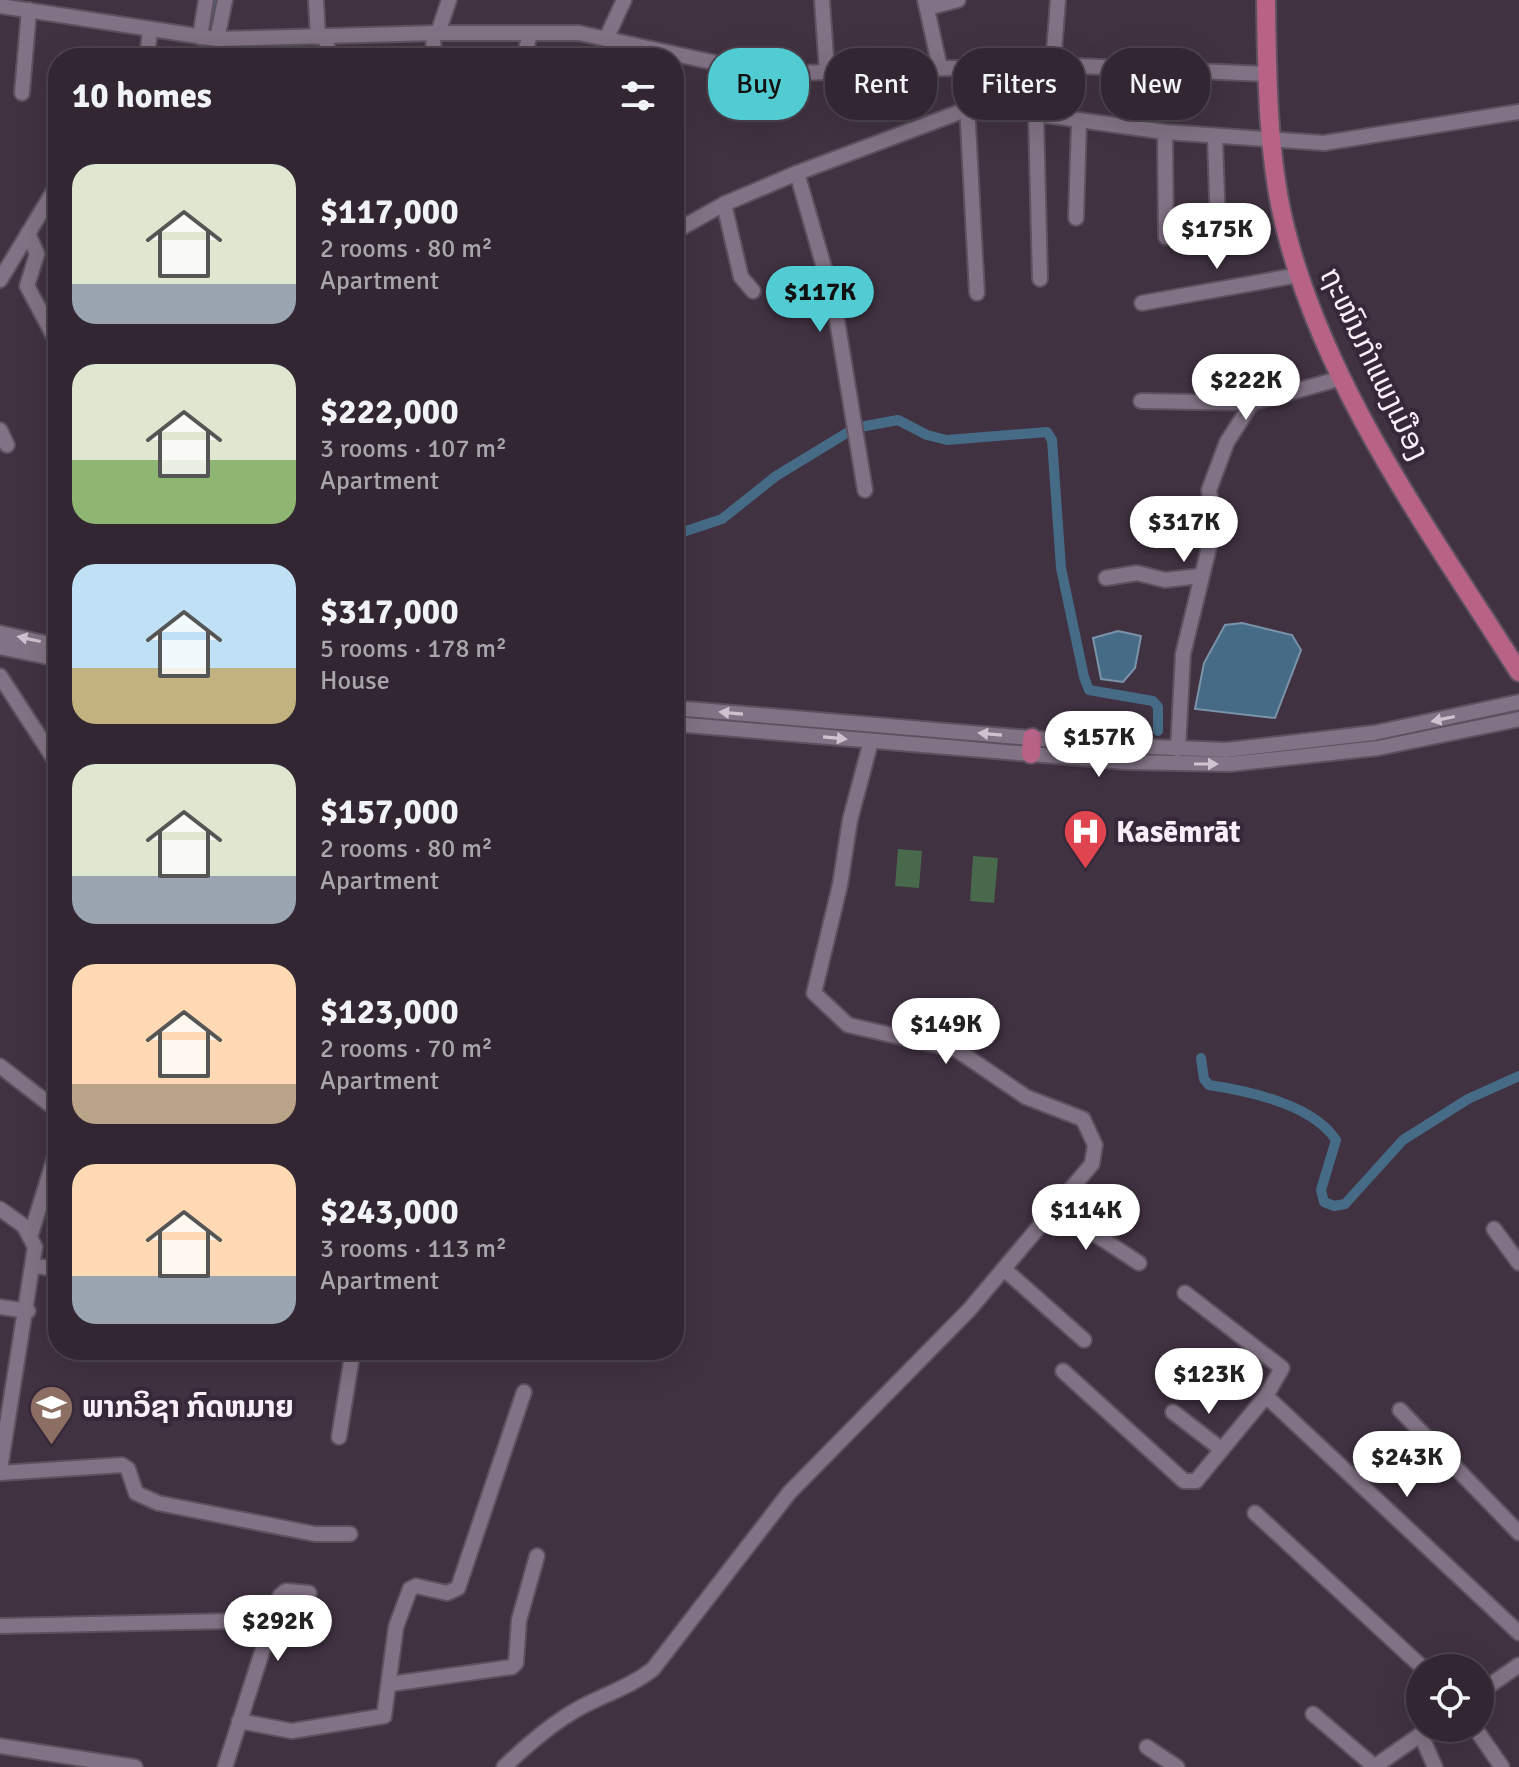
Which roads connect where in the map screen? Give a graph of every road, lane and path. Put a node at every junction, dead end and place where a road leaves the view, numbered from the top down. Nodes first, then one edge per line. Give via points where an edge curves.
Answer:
1 (206, 0) edge
2 (225, 0) edge
3 (316, 0) edge
4 (449, 0) edge
5 (624, 0) edge
6 (822, 0) edge
7 (958, 0) edge
8 (1058, 0) edge
9 (1266, 0) edge
10 (926, 4) edge
11 (0, 6) edge
12 (29, 10) junction
13 (150, 30) junction
14 (435, 33) junction
15 (530, 33) junction
16 (322, 37) junction
17 (207, 38) junction
18 (606, 39) junction
19 (148, 48) edge
20 (326, 48) edge
21 (434, 48) edge
22 (526, 48) edge
23 (628, 48) edge
24 (825, 48) edge
25 (1054, 48) edge
26 (684, 60) edge
27 (1085, 66) edge
28 (937, 68) edge
29 (940, 68) junction
30 (953, 68) edge
31 (825, 72) edge
32 (1267, 74) junction
33 (22, 93) dead end
34 (1519, 112) edge
35 (953, 115) edge
36 (969, 120) edge
37 (1036, 120) edge
38 (1072, 120) edge
39 (1079, 121) junction
40 (1165, 132) junction
41 (1215, 136) junction
42 (1272, 139) junction
43 (797, 173) junction
44 (48, 200) edge
45 (724, 204) junction
46 (1076, 218) dead end
47 (684, 223) edge
48 (1218, 230) dead end
49 (28, 233) junction
50 (1166, 237) dead end
51 (1299, 275) junction
52 (1040, 279) dead end
53 (0, 280) edge
54 (753, 291) dead end
55 (977, 293) dead end
56 (1142, 303) dead end
57 (48, 325) edge
58 (1342, 378) junction
59 (1141, 401) dead end
60 (1252, 403) junction
61 (0, 430) edge
62 (7, 445) dead end
63 (865, 490) dead end
64 (1200, 576) junction
65 (1106, 578) dead end
66 (0, 633) edge
67 (48, 644) edge
68 (0, 647) edge
69 (48, 657) edge
70 (1519, 672) edge
71 (0, 676) edge
72 (1519, 702) edge
73 (684, 709) edge
74 (1519, 719) edge
75 (684, 725) edge
76 (871, 741) junction
77 (1031, 746) junction
78 (1178, 749) junction
79 (48, 750) edge
80 (0, 1066) edge
81 (48, 1103) edge
82 (48, 1181) edge
83 (1055, 1208) junction
84 (0, 1209) edge
85 (1494, 1229) dead end
86 (31, 1234) junction
87 (1139, 1263) dead end
88 (1519, 1263) edge
89 (34, 1266) junction
90 (48, 1268) edge
91 (1004, 1269) junction
92 (1185, 1293) dead end
93 (0, 1307) edge
94 (28, 1311) junction
95 (1084, 1340) dead end
96 (351, 1360) edge
97 (0, 1367) edge
98 (17, 1368) junction
99 (1063, 1371) dead end
100 (524, 1392) dead end
101 (1266, 1396) junction
102 (1400, 1410) dead end
103 (1173, 1412) dead end
104 (339, 1437) dead end
105 (1221, 1449) junction
106 (0, 1471) edge
107 (1255, 1513) dead end
108 (1519, 1533) edge
109 (350, 1534) dead end
110 (537, 1556) dead end
111 (309, 1593) dead end
112 (231, 1621) dead end
113 (0, 1626) edge
114 (1519, 1633) edge
115 (1408, 1654) edge
116 (1517, 1671) edge
117 (390, 1684) junction
118 (1494, 1684) edge
119 (1313, 1714) dead end
120 (239, 1721) junction
121 (1409, 1742) edge
122 (1428, 1742) edge
123 (1485, 1742) edge
124 (0, 1746) edge
125 (1147, 1747) dead end
126 (135, 1767) edge
127 (225, 1767) edge
128 (504, 1767) edge
129 (1177, 1767) edge
130 (1374, 1767) edge
131 (1435, 1767) edge
132 (1502, 1767) edge

1 - 17 street
2 - 17 street
3 - 16 street
4 - 14 street
5 - 18 street
6 - 24 street
7 - 10 street
8 - 25 street
9 - 32 main road, ຖະໜົນກຳແພງເມືອງ
10 - 29 street
11 - 12 street
12 - 13 street
12 - 33 street
13 - 17 street
13 - 19 street
14 - 15 street
14 - 16 street
14 - 21 street
15 - 18 street
15 - 22 street
16 - 17 street
16 - 20 street
18 - 23 street
26 - 31 street via 767,74
27 - 32 street
28 - 29 street
29 - 30 street
32 - 42 main road, ຖະໜົນກຳແພງເມືອງ
34 - 42 street via 1324,143
35 - 43 street
36 - 55 street
37 - 52 street
38 - 39 street
39 - 40 street
39 - 46 street
40 - 41 street
40 - 50 street
41 - 42 street
41 - 48 street
42 - 51 main road, ຖະໜົນກຳແພງເມືອງ via 1283,221
43 - 45 street
43 - 63 street via 834,302
44 - 49 street
45 - 47 street
45 - 54 street via 738,267
49 - 53 street
49 - 57 street via 37,254 27,286
51 - 56 street
51 - 58 main road, ຖະໜົນກຳແພງເມືອງ
58 - 60 street
58 - 70 main road, ຖະໜົນກຳແພງເມືອງ via 1402,488
59 - 60 street
60 - 64 street via 1215,470 1208,497 1214,527
61 - 62 street
64 - 65 street via 1165,580 1137,573
64 - 78 street via 1183,654
67 -> 66 street
68 - 69 street
71 - 79 street
72 -> 78 street via 1374,733 1226,750
77 -> 73 street
77 -> 74 street via 1126,762 1230,764 1378,748
75 -> 76 street
76 - 77 street
76 - 83 street via 814,993 848,1025 957,1050 1026,1097 1083,1119 1095,1155
77 - 78 street
80 - 81 street
82 - 86 street
83 - 87 street
83 - 91 street
84 - 86 street
85 - 88 street
86 - 89 street
89 - 90 street
89 - 94 street
91 - 95 street
91 - 128 street via 797,1483 653,1669 550,1726
92 - 101 street via 1279,1363 1280,1375
93 - 94 street
94 - 98 street
96 - 104 street
97 - 98 street
98 - 106 street
99 - 105 street via 1184,1481 1196,1481
100 - 117 street via 458,1588 447,1593 410,1589 396,1627
101 - 105 street
101 - 114 street
102 - 108 street
103 - 105 street
106 - 109 street via 122,1465 136,1493 158,1503 315,1534
107 - 115 street
110 - 117 street via 512,1667
111 - 120 street via 286,1591 280,1596
112 - 113 street
116 - 118 street
117 - 120 street via 387,1709 379,1719 292,1731
119 - 130 street
120 - 127 street
121 - 130 street
122 - 131 street
123 - 132 street
124 - 126 street
125 - 129 street

